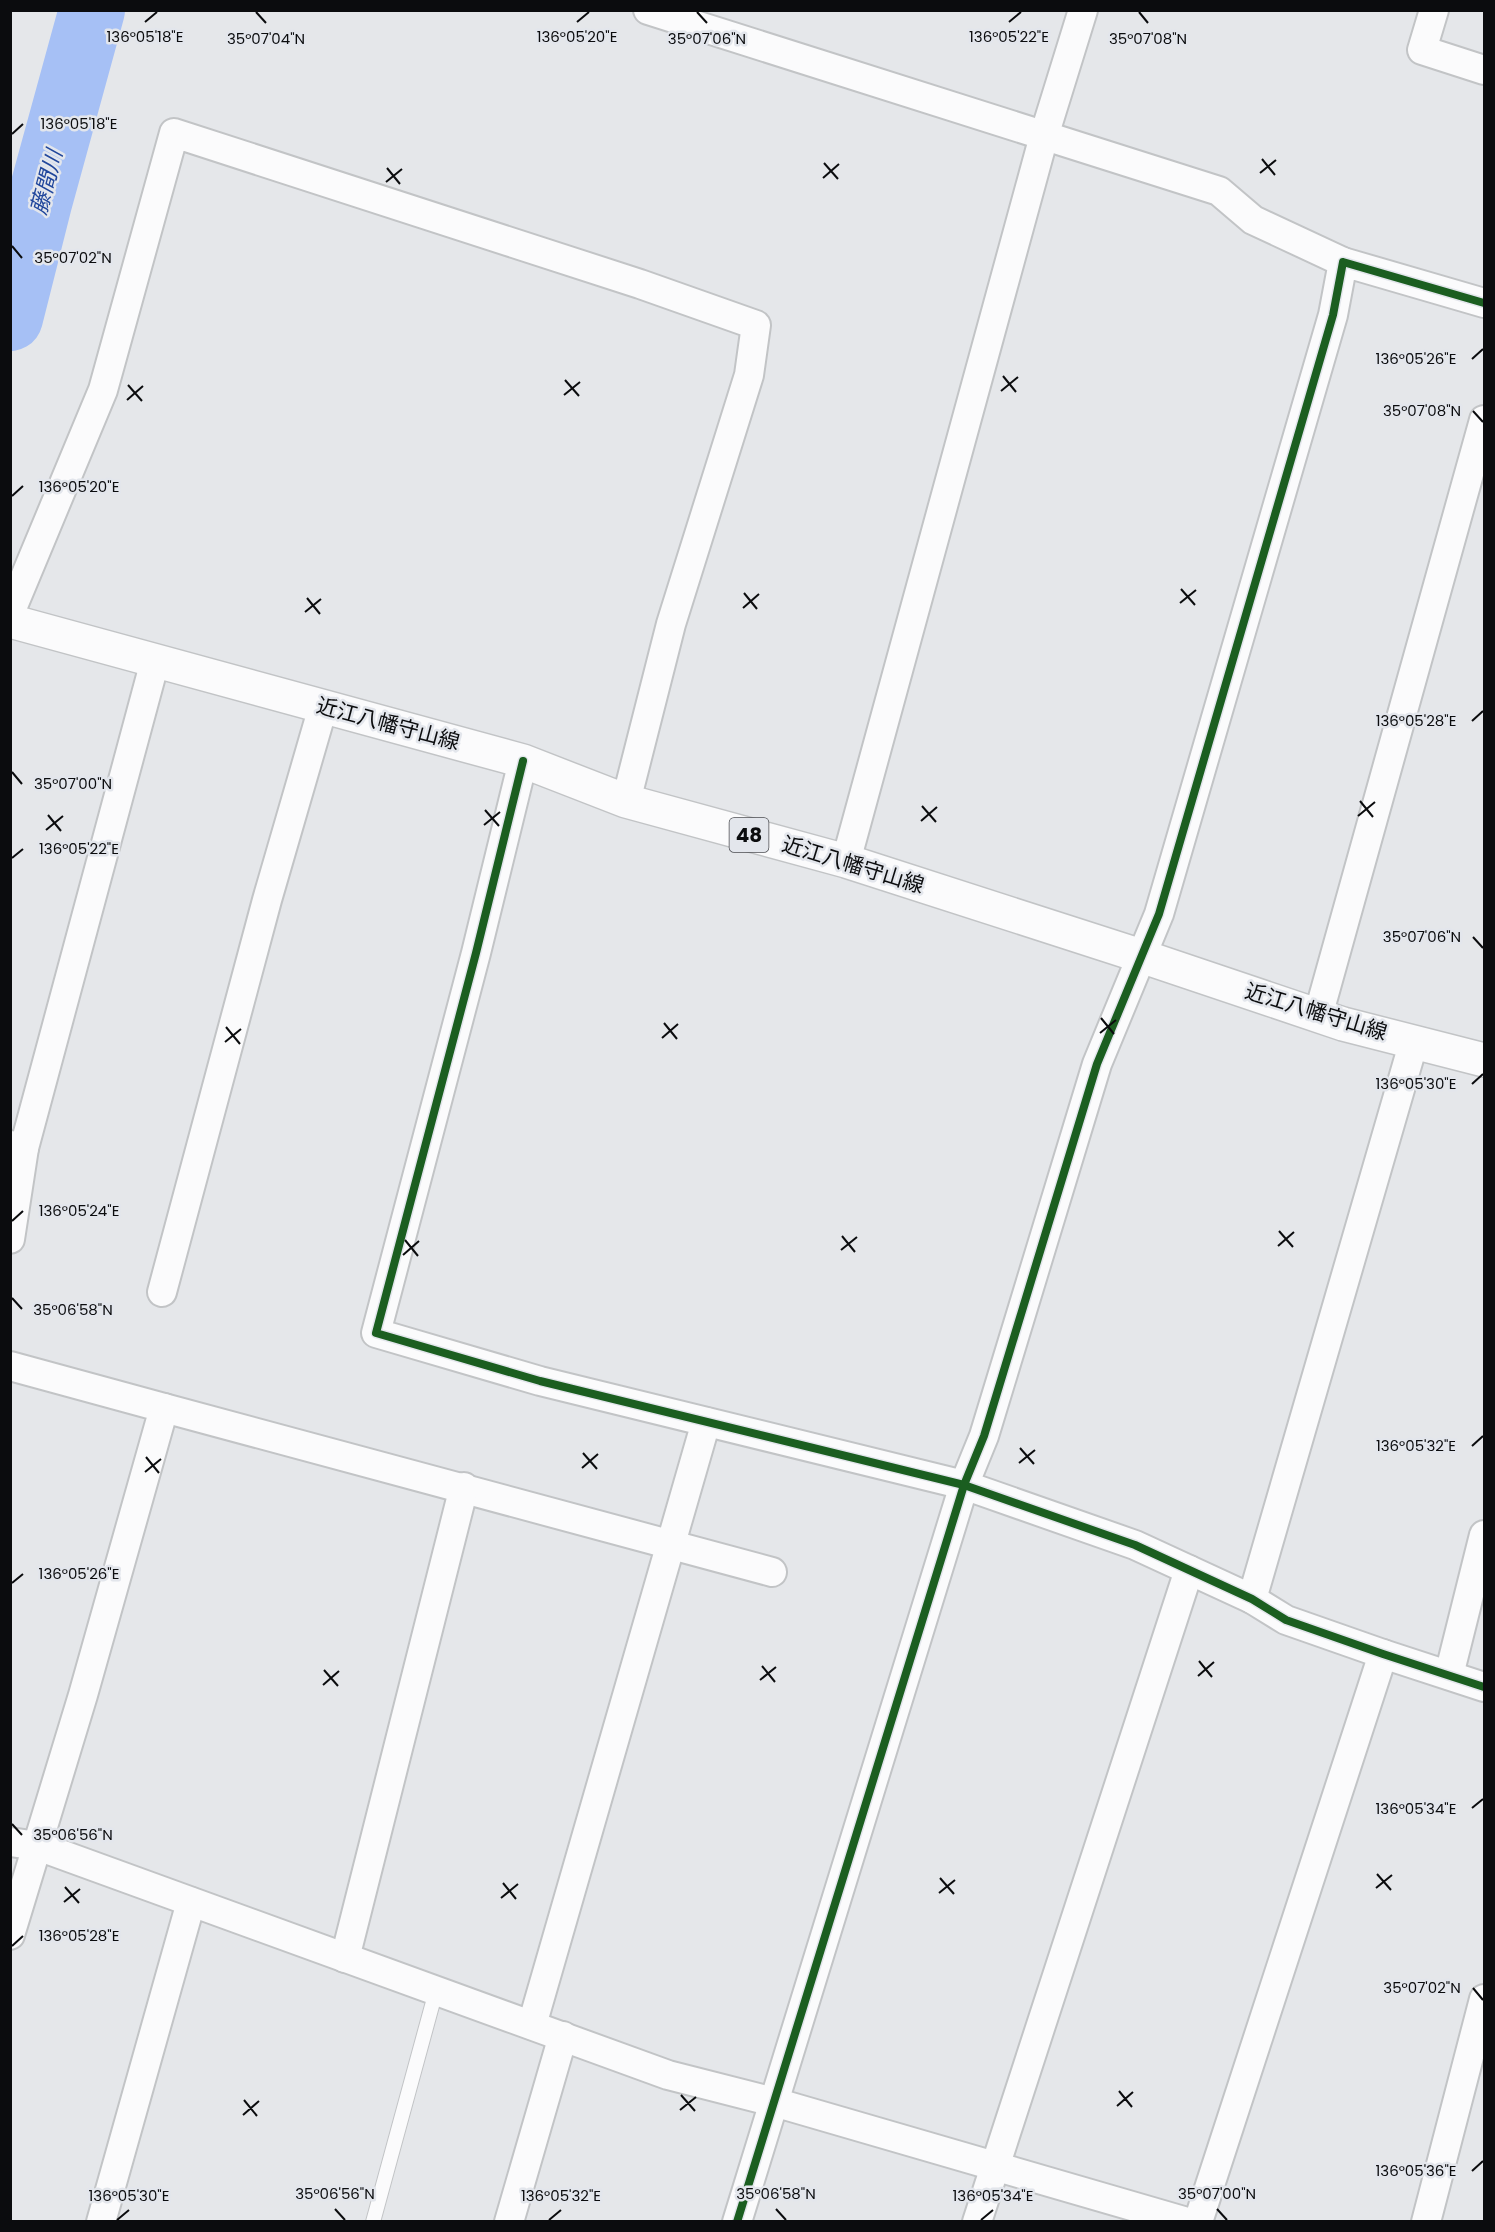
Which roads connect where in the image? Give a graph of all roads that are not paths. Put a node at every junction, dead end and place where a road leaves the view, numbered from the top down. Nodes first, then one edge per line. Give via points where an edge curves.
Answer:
1 (648, 10) edge
2 (1083, 10) edge
3 (1434, 10) edge
4 (1485, 70) edge
5 (1044, 136) junction
6 (1343, 262) junction
7 (1485, 303) edge
8 (1485, 420) edge
9 (10, 613) edge
10 (10, 621) edge
11 (155, 661) junction
12 (323, 706) junction
13 (523, 761) junction
14 (626, 801) junction
15 (846, 861) junction
16 (1140, 956) junction
17 (1318, 1016) junction
18 (1414, 1041) junction
19 (1485, 1060) edge
20 (17, 1146) edge
21 (10, 1239) edge
22 (162, 1293) dead end
23 (10, 1366) edge
24 (164, 1408) junction
25 (706, 1422) junction
26 (964, 1485) junction
27 (464, 1488) junction
28 (1485, 1536) edge
29 (671, 1543) junction
30 (1189, 1570) junction
31 (772, 1572) dead end
32 (1252, 1599) junction
33 (1383, 1654) junction
34 (1449, 1675) junction
35 (1485, 1686) edge
36 (24, 1844) edge
37 (190, 1902) junction
38 (10, 1935) edge
39 (345, 1958) junction
40 (436, 1990) junction
41 (1485, 1999) edge
42 (532, 2025) junction
43 (563, 2036) junction
44 (774, 2102) junction
45 (996, 2166) junction
46 (1175, 2220) edge
47 (101, 2222) edge
48 (373, 2222) edge
49 (509, 2222) edge
50 (737, 2222) edge
51 (977, 2222) edge
52 (1198, 2222) edge
53 (1426, 2222) edge

1 - 5 street
2 - 5 street
3 - 4 street via 1422,50
5 - 6 street via 1219,191 1253,220
5 - 15 street
6 - 7 street
6 - 16 street via 1333,315 1159,914
8 - 17 street
9 - 14 street via 103,390 174,133 756,325 749,375 671,624
10 - 11 main road, 近江八幡守山線 / 48
11 - 12 main road, 近江八幡守山線 / 48
11 - 20 street
12 - 13 main road, 近江八幡守山線 / 48
12 - 22 street
13 - 14 main road, 近江八幡守山線 / 48
13 - 25 street via 376,1333 540,1381
14 - 15 main road, 近江八幡守山線 / 48
15 - 16 main road, 近江八幡守山線 / 48
16 - 17 main road, 近江八幡守山線 / 48
16 - 26 street via 1097,1064 984,1436
17 - 18 main road, 近江八幡守山線 / 48
18 - 19 main road, 近江八幡守山線 / 48
18 - 32 street
20 - 21 street
23 - 24 street
24 - 27 street
24 - 36 street
25 - 26 street
25 - 29 street
26 - 30 street via 1135,1545
26 - 44 street
27 - 29 street
27 - 39 street
28 - 34 street
29 - 31 street
29 - 42 street
30 - 32 street
30 - 45 street
32 - 33 street via 1286,1620
33 - 34 street
33 - 52 street
34 - 35 street
36 - 37 street
36 - 38 street
37 - 39 street
37 - 47 street
39 - 40 street
40 - 42 street
40 - 48 lane
41 - 53 street
42 - 43 street
43 - 44 street via 669,2075
43 - 49 street
44 - 45 street
44 - 50 street
45 - 46 street
45 - 51 street

